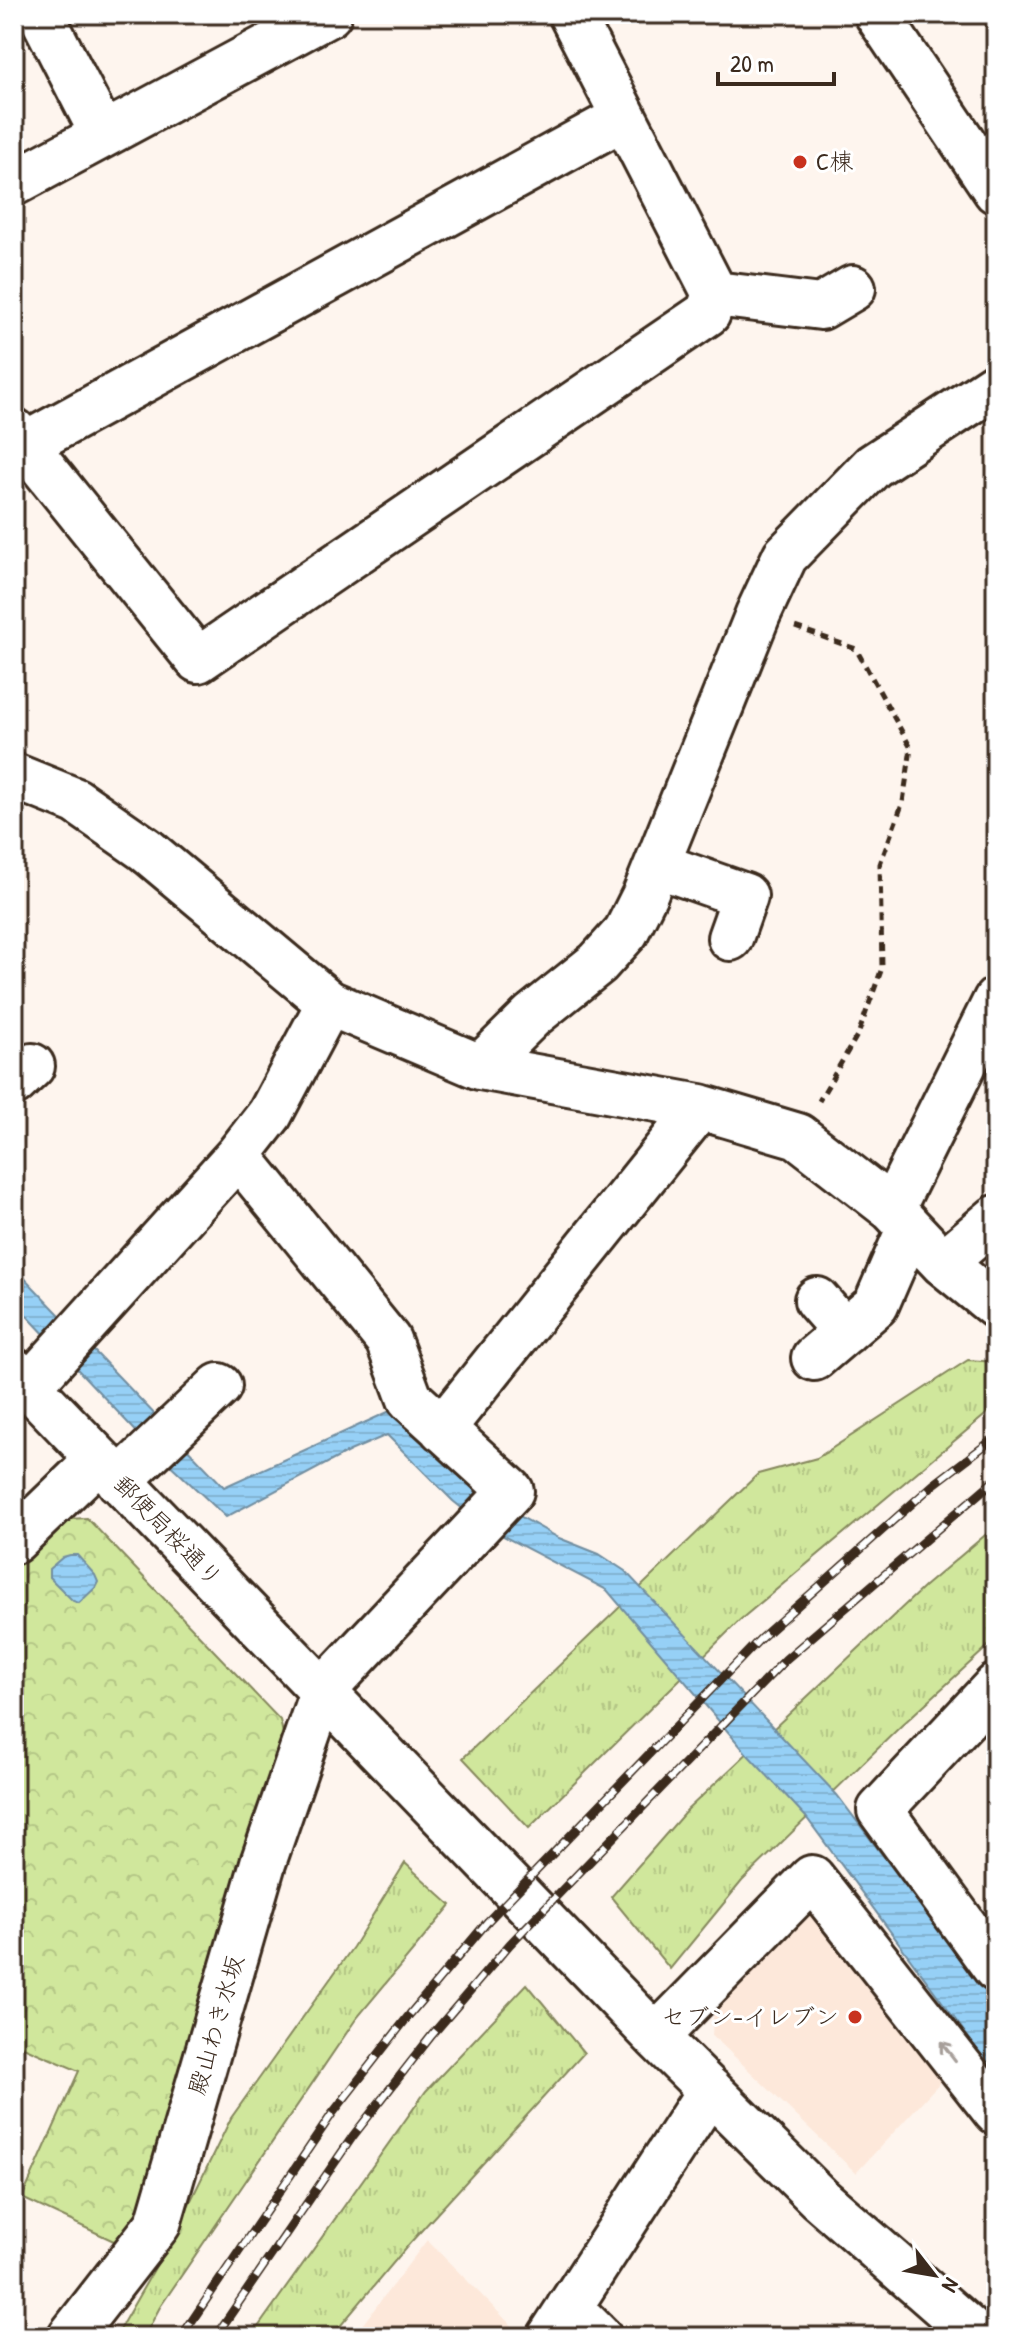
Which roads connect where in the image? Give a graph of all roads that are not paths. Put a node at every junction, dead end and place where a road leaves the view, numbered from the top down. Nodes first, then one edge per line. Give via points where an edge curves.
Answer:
1 (41, 14) edge
2 (329, 14) edge
3 (571, 14) edge
4 (877, 14) edge
5 (624, 117) junction
6 (103, 135) junction
7 (993, 182) edge
8 (14, 183) edge
9 (853, 288) dead end
10 (715, 294) junction
11 (996, 385) edge
12 (20, 438) edge
13 (14, 776) edge
14 (657, 865) junction
15 (730, 938) dead end
16 (996, 1000) edge
17 (329, 1003) junction
18 (480, 1067) junction
19 (700, 1107) junction
20 (238, 1155) junction
21 (996, 1218) edge
22 (900, 1219) junction
23 (943, 1263) junction
24 (996, 1306) edge
25 (825, 1330) dead end
26 (21, 1379) edge
27 (219, 1386) dead end
28 (442, 1429) junction
29 (136, 1455) junction
30 (14, 1541) edge
31 (996, 1686) edge
32 (322, 1692) junction
33 (996, 1969) edge
34 (656, 2037) junction
35 (710, 2090) junction
36 (996, 2112) edge
37 (560, 2322) edge
38 (70, 2337) edge
39 (599, 2337) edge
40 (978, 2337) edge

1 - 6 street
2 - 6 street
3 - 5 street
4 - 7 street
5 - 10 street
5 - 12 street
6 - 8 street
9 - 10 street via 821,307
10 - 12 street via 708,313 198,660
11 - 14 street via 873,466 785,556
13 - 17 street via 76,801 145,849
14 - 15 street via 745,896
14 - 18 street via 626,932
16 - 22 street
17 - 18 street
17 - 20 street via 270,1114
18 - 19 street
19 - 22 street via 798,1136
19 - 28 street
20 - 26 street
20 - 28 street via 388,1340 410,1399
21 - 23 street
22 - 23 street
22 - 25 street via 876,1305
23 - 24 street
26 - 29 street, 郵便局桜通り
27 - 29 street
28 - 32 street via 511,1491
29 - 30 street
29 - 32 street, 郵便局桜通り
31 - 33 street via 880,1810
32 - 34 street, 郵便局桜通り
32 - 38 street, 殿山わき水坂 via 263,1863 158,2224
34 - 35 street, 郵便局桜通り
36 -> 34 street via 812,1878
35 - 37 street
35 - 40 street, 郵便局桜通り via 819,2198
37 - 39 street

